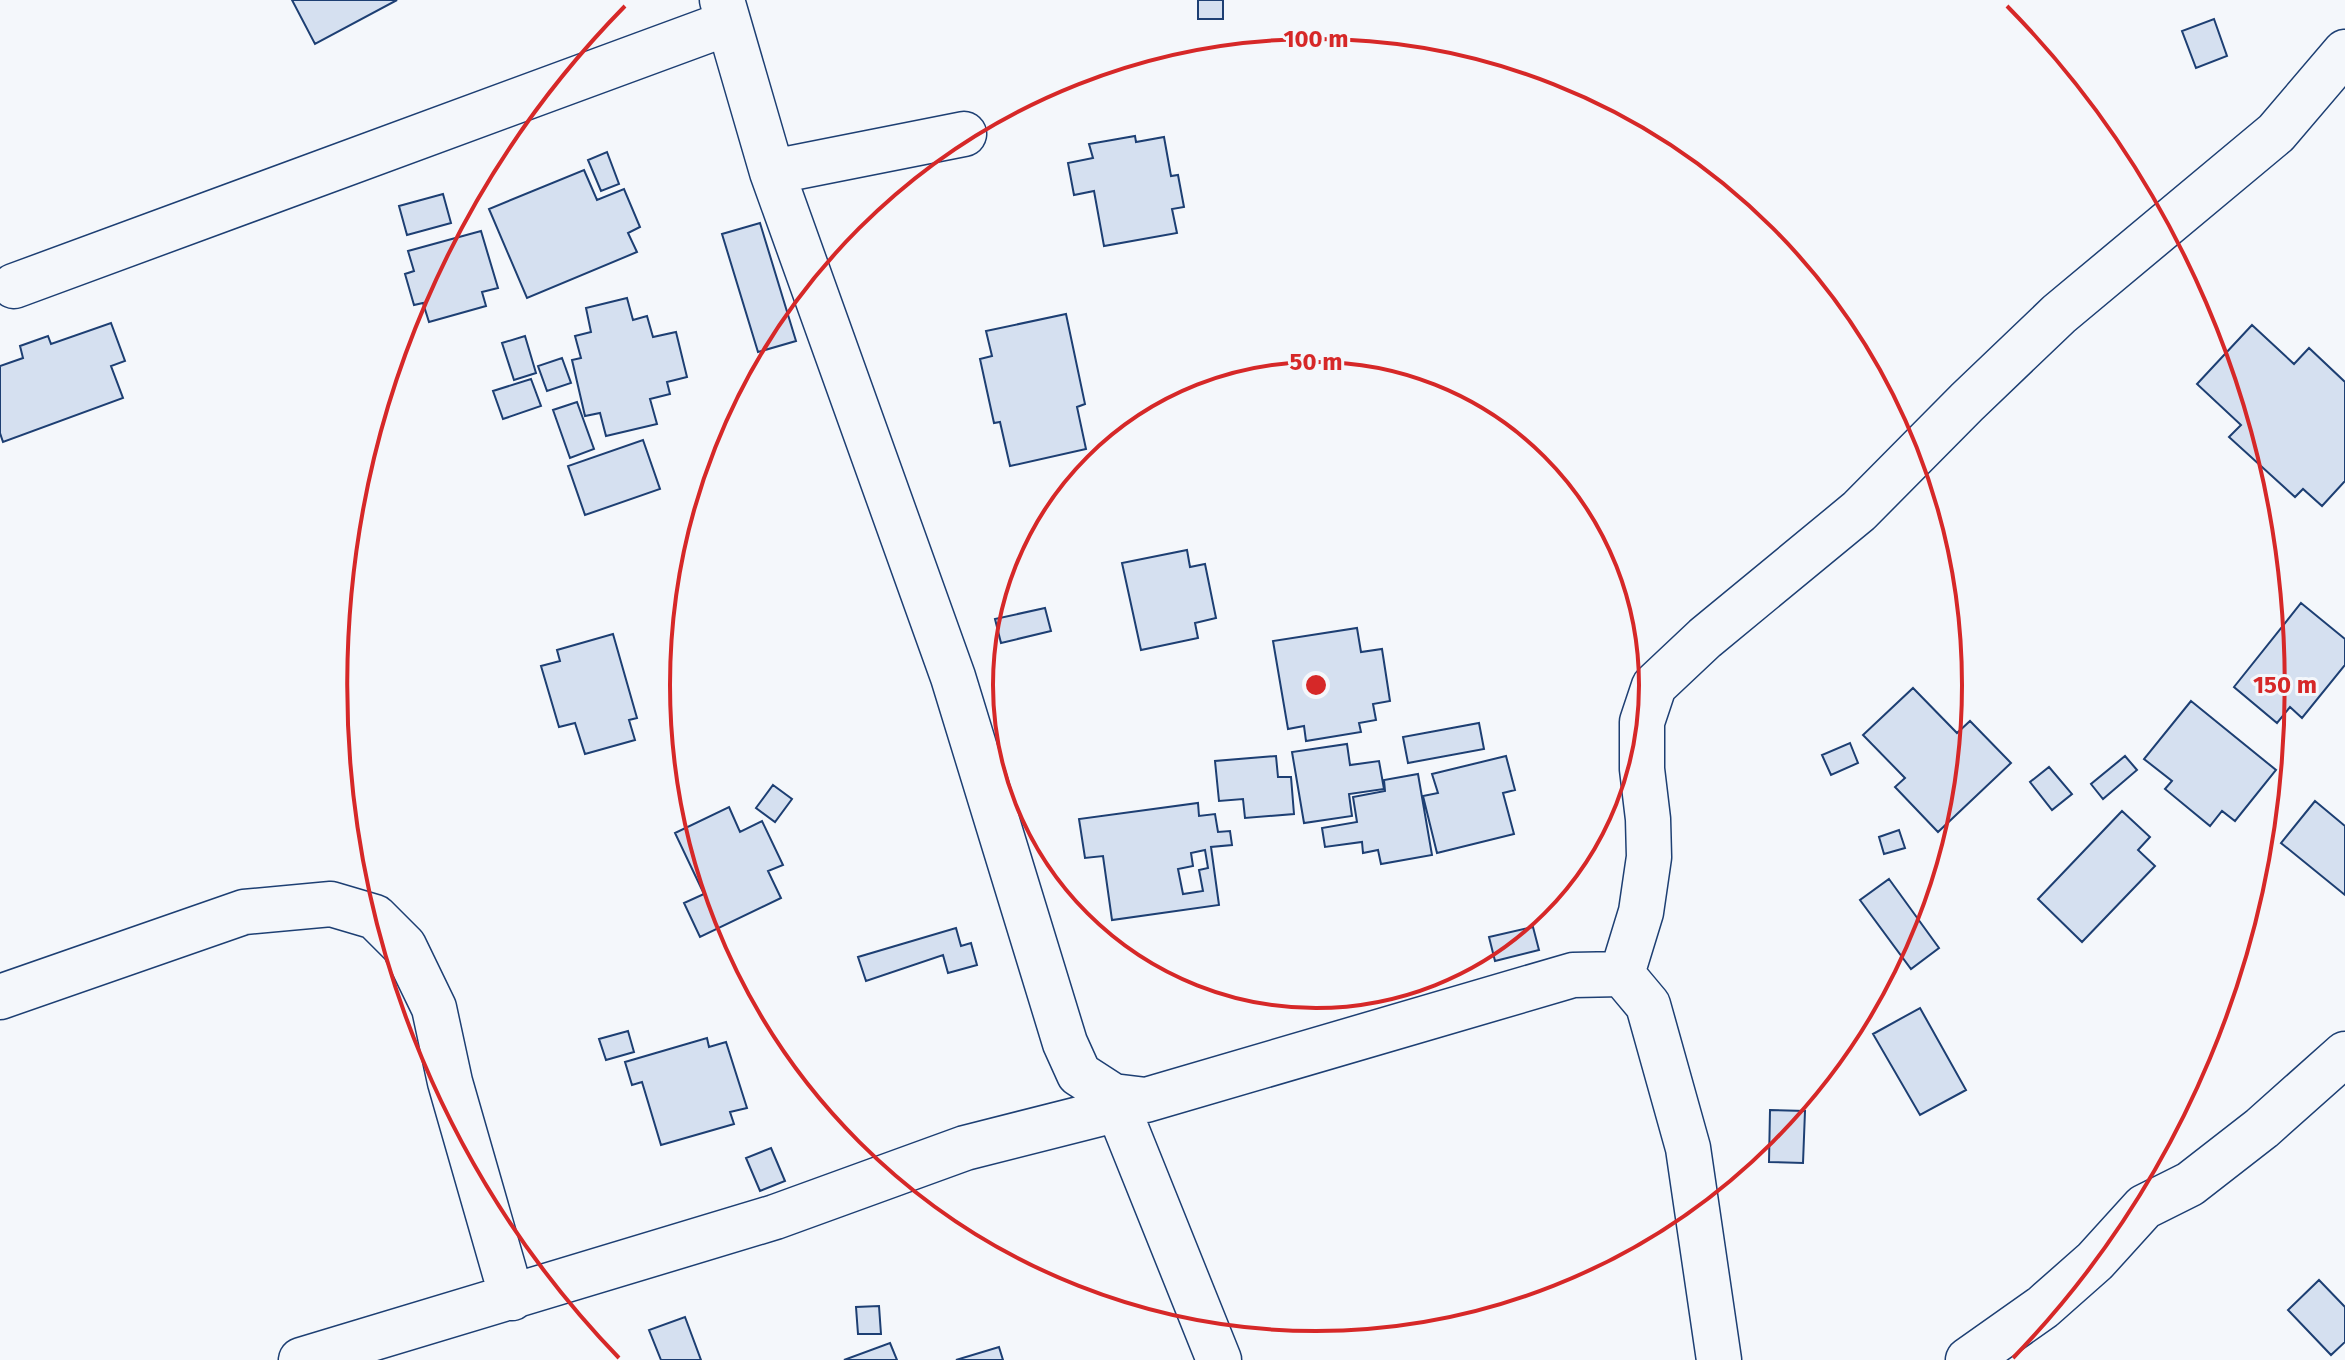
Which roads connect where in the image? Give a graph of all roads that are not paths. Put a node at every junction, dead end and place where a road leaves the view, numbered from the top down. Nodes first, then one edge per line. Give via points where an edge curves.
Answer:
1 (725, 12) edge
2 (2345, 52) edge
3 (964, 134) dead end
4 (772, 172) junction
5 (14, 286) dead end
6 (1622, 974) junction
7 (0, 997) edge
8 (2345, 1054) edge
9 (1116, 1103) junction
10 (512, 1298) junction
11 (301, 1360) edge
12 (1219, 1360) edge
13 (1719, 1360) edge
14 (1968, 1360) edge

1 - 4 street
1 - 5 street
2 - 6 street via 2276,133 2059,314 1859,511 1654,686 1642,722 1649,857 1641,912
3 - 4 street
4 - 9 street via 953,677 1065,1043 1079,1074
6 - 9 street via 1573,975 1146,1100
6 - 13 street via 1648,1005 1688,1148
7 - 10 street via 244,912 331,904 375,917 404,946 434,1008
8 - 14 street via 2190,1184 2144,1207 2043,1307
9 - 10 street
9 - 12 street
10 - 11 street

